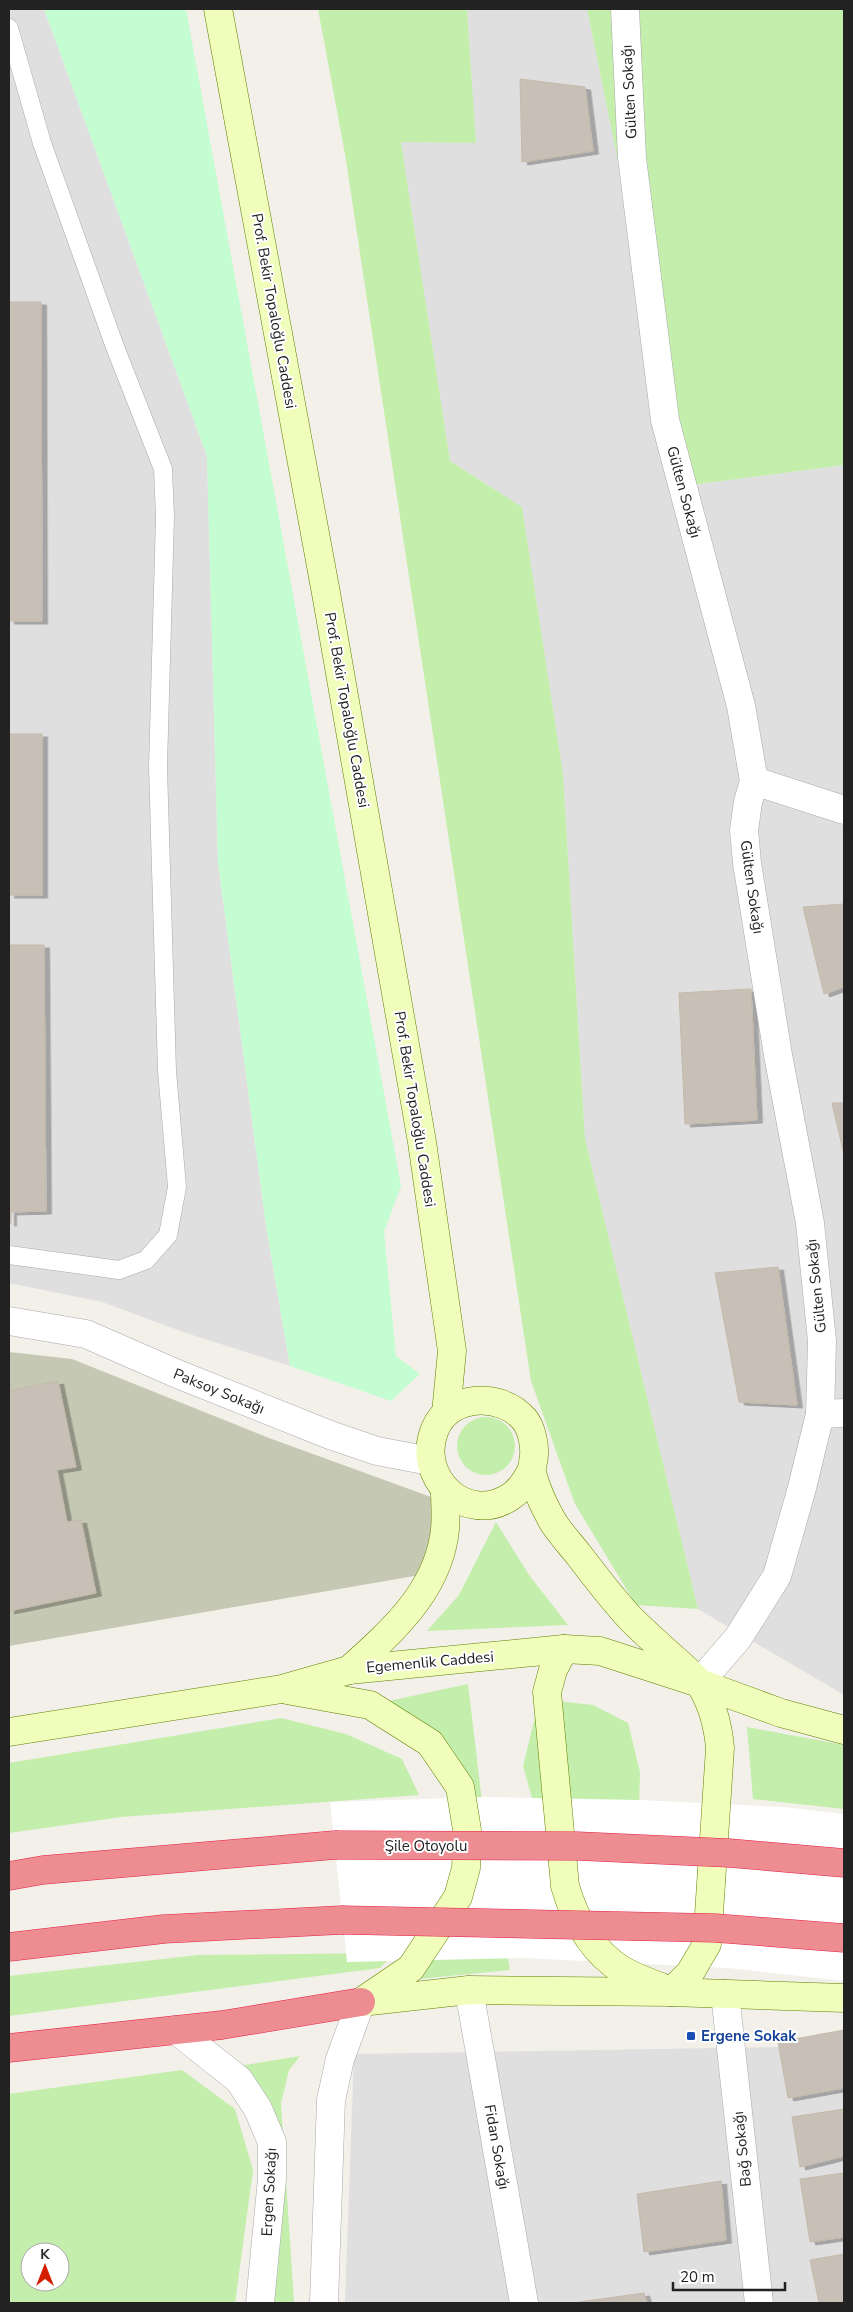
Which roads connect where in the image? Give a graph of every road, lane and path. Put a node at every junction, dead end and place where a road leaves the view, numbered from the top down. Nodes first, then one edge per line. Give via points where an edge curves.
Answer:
1 (218, 9) edge
2 (624, 9) edge
3 (9, 28) edge
4 (754, 781) junction
5 (844, 810) edge
6 (9, 1255) edge
7 (9, 1321) edge
8 (446, 1413) junction
9 (832, 1414) edge
10 (430, 1460) junction
11 (531, 1471) junction
12 (445, 1490) junction
13 (564, 1649) junction
14 (350, 1670) junction
15 (699, 1683) junction
16 (282, 1689) junction
17 (844, 1730) edge
18 (9, 1732) edge
19 (844, 1863) edge
20 (9, 1876) edge
21 (844, 1938) edge
22 (9, 1946) edge
23 (470, 1990) junction
24 (671, 1992) junction
25 (725, 1994) junction
26 (844, 1998) edge
27 (361, 2002) junction
28 (176, 2030) junction
29 (9, 2048) edge
30 (260, 2303) edge
31 (324, 2303) edge
32 (524, 2303) edge
33 (759, 2303) edge

1 - 8 street, Prof. Bekir Topaloğlu Caddesi via 326,593 422,1142 452,1351
2 - 4 street, Gülten Sokağı via 632,158 665,420 741,706
3 - 6 lane via 42,144 163,469 165,517 158,767 167,1071 176,1187 168,1235 146,1260 119,1270
4 - 5 street
4 - 9 street, Gülten Sokağı via 744,830 747,863 778,1055 810,1223
7 - 10 street, Paksoy Sokağı via 86,1334 330,1435 377,1451
8 - 10 street via 430,1443
8 - 11 street via 460,1404 478,1400 494,1401 511,1408 524,1419 532,1436 535,1453
9 - 15 street, Gülten Sokağı via 802,1488 777,1576 738,1638
10 - 12 street via 435,1477
11 - 12 street via 510,1497 494,1504 476,1505
11 - 15 street via 553,1522 574,1549 631,1618
12 - 14 street via 444,1537 429,1583 397,1626
13 - 14 street, Egemenlik Caddesi
13 - 15 street, Egemenlik Caddesi via 600,1651
13 - 24 street via 553,1670 547,1692 565,1886 573,1913 591,1943 622,1970
14 - 16 street, Egemenlik Caddesi
15 - 17 street, Egemenlik Caddesi via 781,1713
15 - 24 street via 718,1726 720,1748 707,1944 690,1973
16 - 18 street, Egemenlik Caddesi
16 - 27 street via 370,1705 430,1743 460,1788 467,1830 466,1868 458,1897 411,1968
19 - 20 highway, Şile Otoyolu, bridge via 729,1853 577,1846 335,1846 43,1870
21 - 22 highway, bridge via 715,1928 342,1920 164,1929
23 - 24 street
23 - 27 street
23 - 32 street, Fidan Sokağı
24 - 25 street
25 - 26 street
25 - 33 street, Bağ Sokağı
27 - 28 highway
27 - 31 street via 340,2060 331,2100
28 - 29 highway
28 - 30 street, Ergen Sokağı via 239,2080 258,2109 272,2142 272,2179

